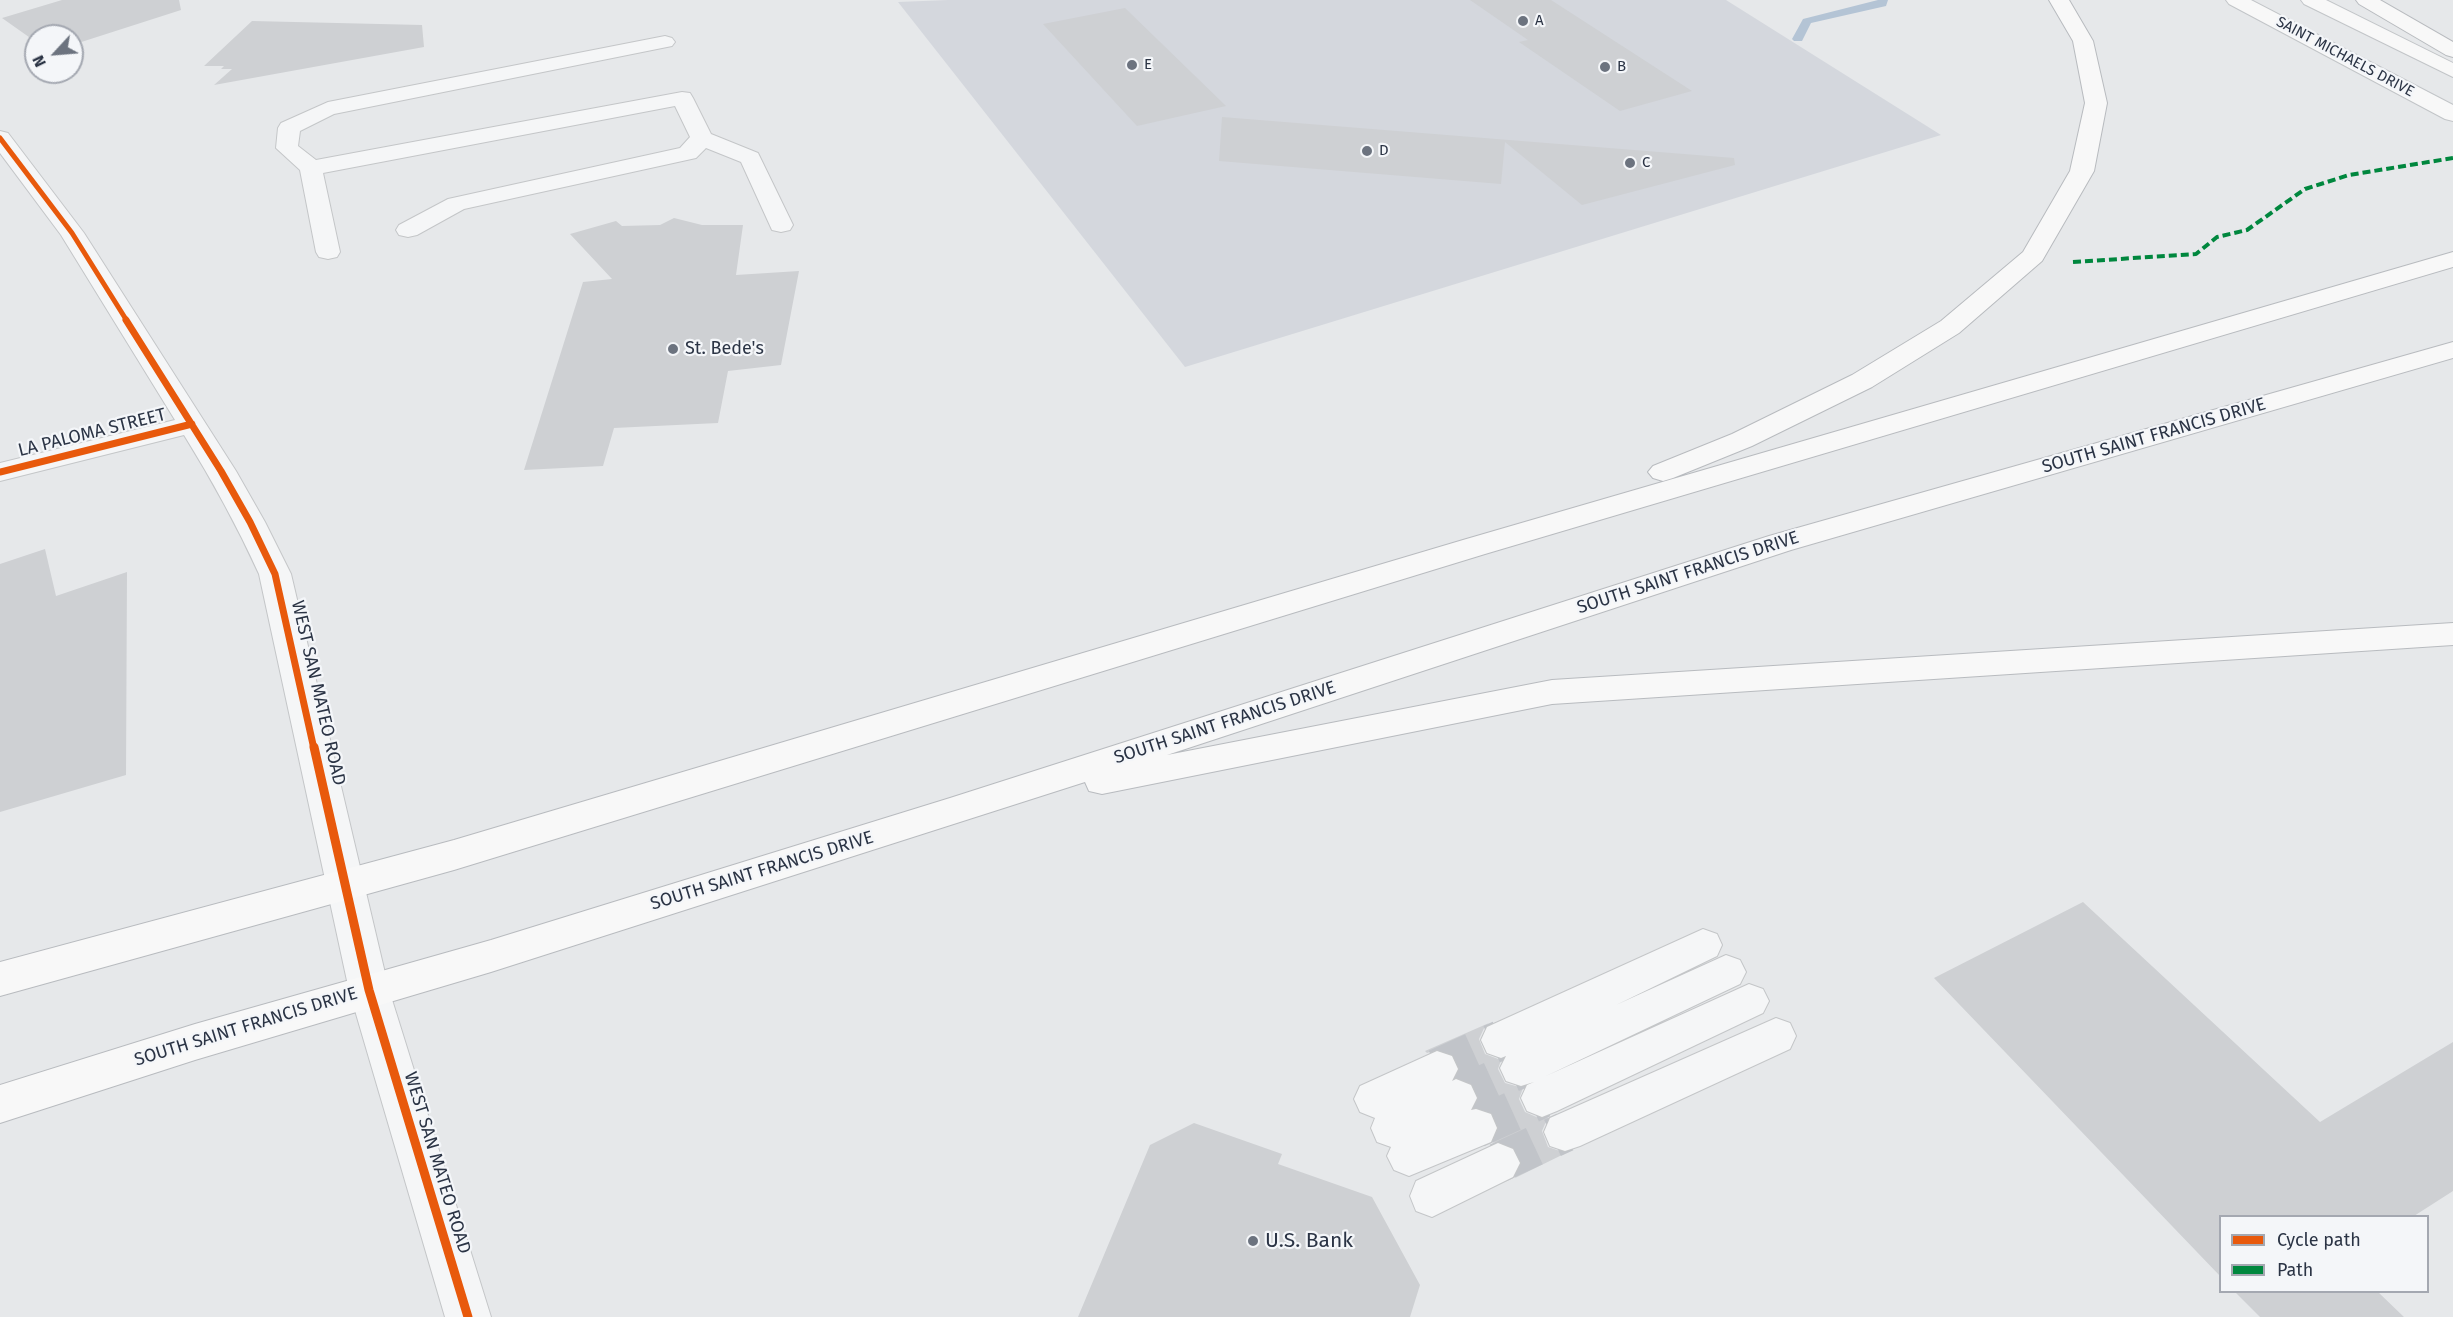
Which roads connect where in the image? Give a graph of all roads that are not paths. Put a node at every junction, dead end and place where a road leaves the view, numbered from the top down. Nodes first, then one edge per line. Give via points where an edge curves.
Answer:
1 (2059, 0) edge
2 (2236, 0) edge
3 (2312, 0) edge
4 (2366, 0) edge
5 (666, 42) dead end
6 (2453, 51) edge
7 (2453, 71) edge
8 (2453, 114) edge
9 (0, 138) edge
10 (702, 138) junction
11 (311, 168) junction
12 (781, 225) dead end
13 (408, 230) dead end
14 (328, 252) dead end
15 (2453, 259) edge
16 (2453, 350) edge
17 (192, 424) junction
18 (0, 472) edge
19 (1474, 547) junction
20 (2453, 634) edge
21 (950, 812) junction
22 (344, 885) junction
23 (0, 979) edge
24 (369, 990) junction
25 (1776, 1036) dead end
26 (1521, 1068) joint
27 (0, 1104) edge
28 (1467, 1114) junction
29 (1565, 1132) tunnel mouth
30 (1432, 1196) dead end
31 (468, 1317) edge

1 - 19 main road via 2083,41 2096,103 2082,171 2033,256 1950,327 1862,381 1742,440
2 - 8 main road, SAINT MICHAELS DRIVE
3 - 7 main road, SAINT MICHAELS DRIVE
4 - 6 main road
5 - 11 street via 328,109 289,129 287,148
9 - 17 street, WEST SAN MATEO ROAD via 72,233
10 - 11 street via 682,98
10 - 12 street via 750,158
10 - 13 street via 688,153 456,204
11 - 14 street
15 - 19 main road
16 - 21 main road, SOUTH SAINT FRANCIS DRIVE via 1780,543
17 - 18 street, LA PALOMA STREET
17 - 22 street, WEST SAN MATEO ROAD via 250,522 275,574
19 - 22 main road
20 - 21 main road via 1552,692
21 - 24 main road, SOUTH SAINT FRANCIS DRIVE via 491,956
22 - 23 main road
22 - 24 street, WEST SAN MATEO ROAD
24 - 27 main road, SOUTH SAINT FRANCIS DRIVE
24 - 31 street, WEST SAN MATEO ROAD
25 - 29 street
26 - 26 street via 1726,973
28 - 28 street via 1392,1128
28 - 30 street

